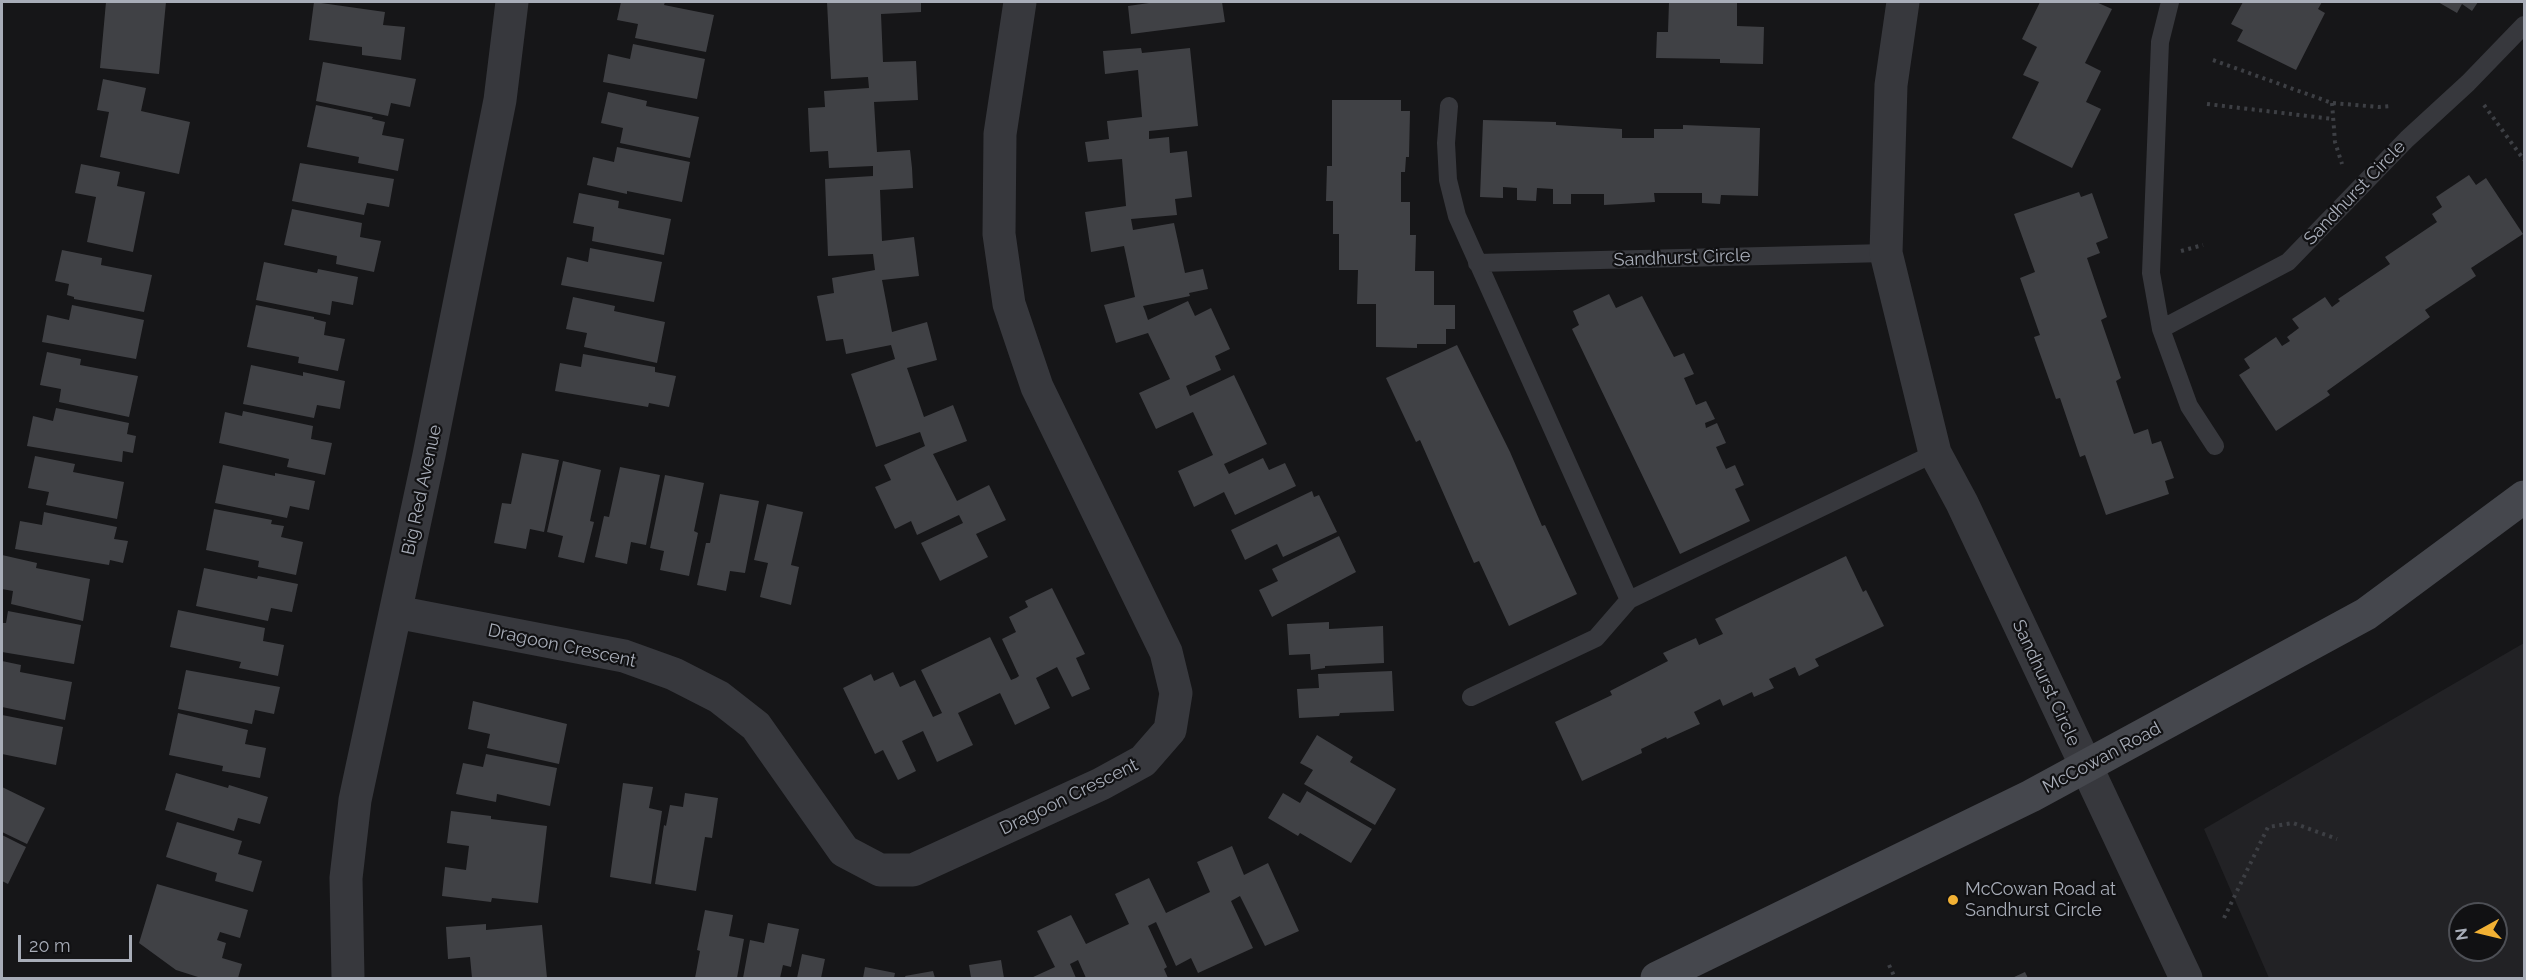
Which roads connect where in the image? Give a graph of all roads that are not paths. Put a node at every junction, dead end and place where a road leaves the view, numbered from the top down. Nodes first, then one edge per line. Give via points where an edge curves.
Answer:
1 (512, 2) edge
2 (1020, 2) edge
3 (1903, 2) edge
4 (2170, 2) edge
5 (2524, 25) edge
6 (1449, 106) dead end
7 (1886, 253) junction
8 (1477, 263) junction
9 (2161, 329) junction
10 (2215, 446) dead end
11 (1935, 453) junction
12 (2524, 497) edge
13 (1629, 600) junction
14 (396, 612) junction
15 (1471, 697) dead end
16 (2085, 768) junction
17 (348, 978) edge
18 (1657, 978) edge
19 (2186, 978) edge

1 - 14 street, Big Red Avenue via 500,100
2 - 14 street, Dragoon Crescent via 1000,134 999,234 1009,304 1037,387 1166,652 1176,693 1170,730 1143,761 913,870 880,870 844,851 756,726 719,697 674,674 624,656
3 - 7 street, Sandhurst Circle via 1891,85
4 - 9 lane via 2160,42 2152,215 2151,273
5 - 9 lane, Sandhurst Circle via 2288,262
6 - 8 lane via 1448,180 1457,216
7 - 8 lane, Sandhurst Circle
7 - 11 street, Sandhurst Circle
8 - 13 lane
9 - 10 lane via 2189,406
11 - 13 lane
11 - 16 street, Sandhurst Circle
12 - 16 main road, McCowan Road via 2366,614
13 - 15 lane via 1596,638
14 - 17 street, Big Red Avenue via 355,800 346,878
16 - 18 main road, McCowan Road
16 - 19 street, Sandhurst Circle

